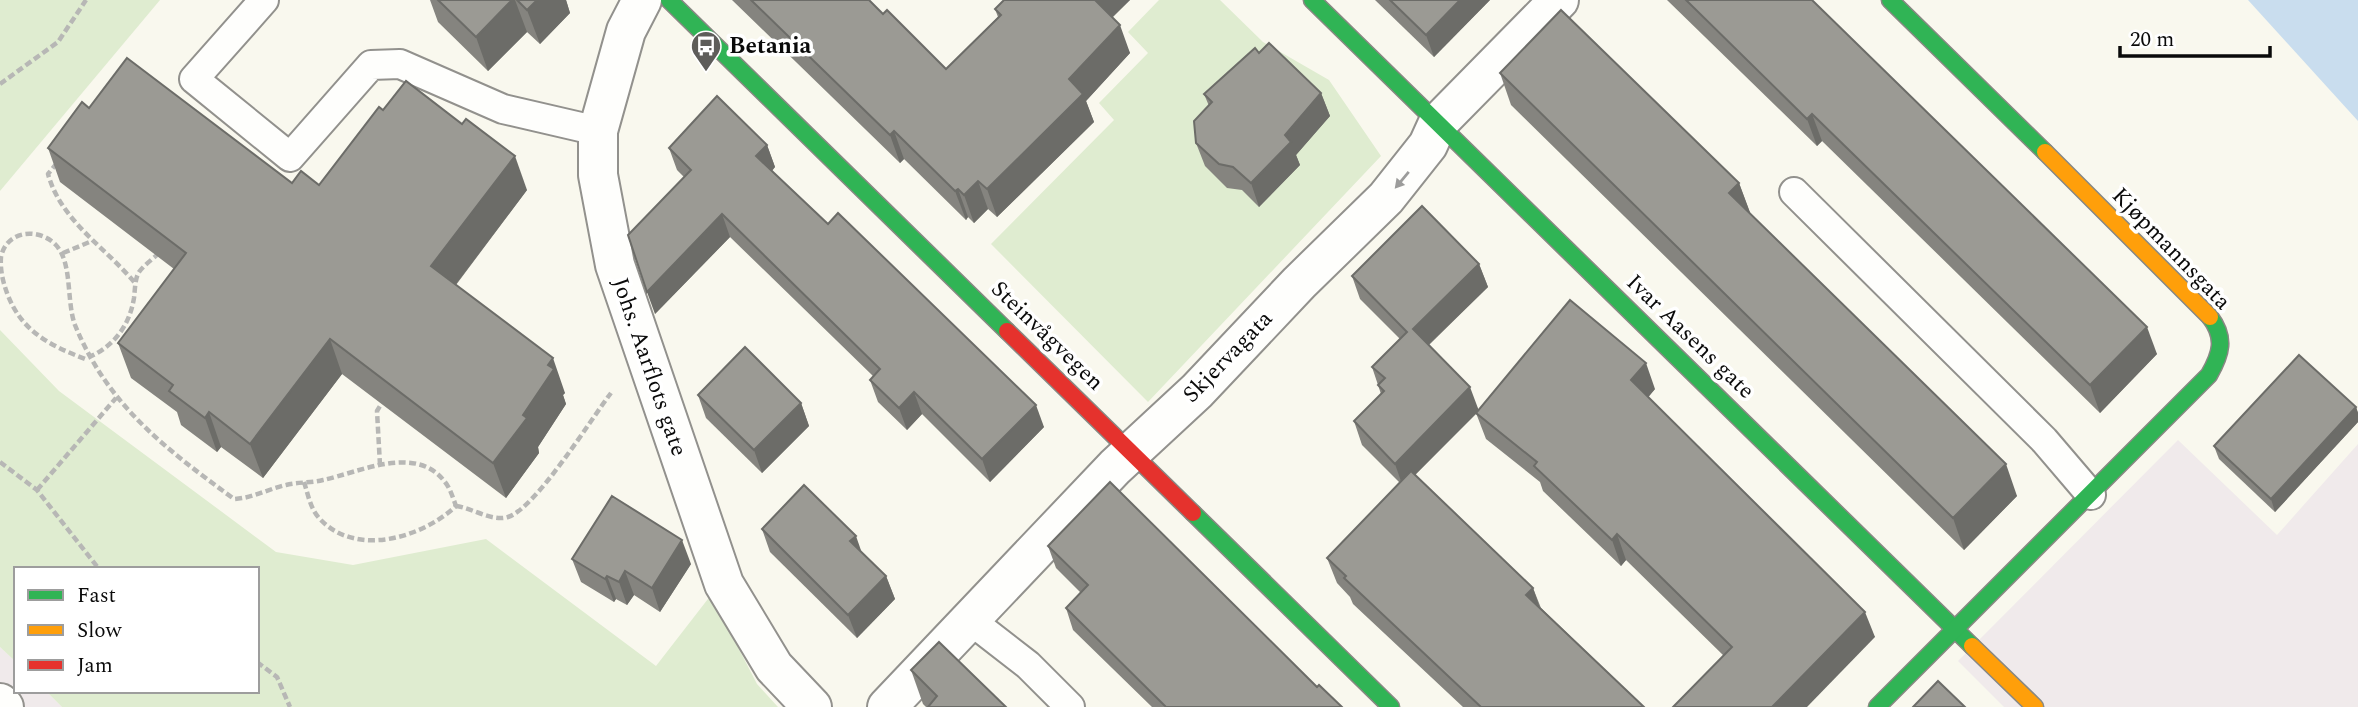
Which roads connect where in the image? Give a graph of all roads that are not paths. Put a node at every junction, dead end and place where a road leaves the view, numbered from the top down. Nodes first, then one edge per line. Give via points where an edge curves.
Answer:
1 (264, 0) edge
2 (642, 0) edge
3 (669, 0) edge
4 (1312, 0) edge
5 (1559, 0) edge
6 (1890, 0) edge
7 (1438, 123) junction
8 (598, 131) junction
9 (1794, 192) dead end
10 (1123, 459) junction
11 (2091, 495) junction
12 (970, 620) junction
13 (1955, 628) junction
14 (0, 703) edge
15 (4, 707) edge
16 (812, 707) edge
17 (887, 707) edge
18 (1070, 707) edge
19 (1391, 707) edge
20 (1877, 707) edge
21 (2035, 707) edge

1 - 8 lane via 194,79 290,157 371,65 400,64 503,109
2 - 8 street, Johs. Aarflots gate via 626,31
3 - 10 street, Steinvågvegen
4 - 7 street, Ivar Aasens gate
5 - 7 street, Skjervagata
6 - 11 street, Kjøpmannsgata via 2188,293 2223,341 2222,356 2209,375
7 -> 10 street, Skjervagata via 1428,145 1386,198 1197,391
7 - 13 street, Ivar Aasens gate
8 - 16 street, Johs. Aarflots gate via 598,174 615,265 724,584 774,667
9 - 11 lane via 2044,440
10 - 12 street, Skjervagata
10 - 19 street, Steinvågvegen
11 - 13 street, Kjøpmannsgata
12 - 17 street, Skjervagata
12 - 18 lane
13 - 20 street, Kjøpmannsgata
13 - 21 street, Ivar Aasens gate
14 - 15 street

